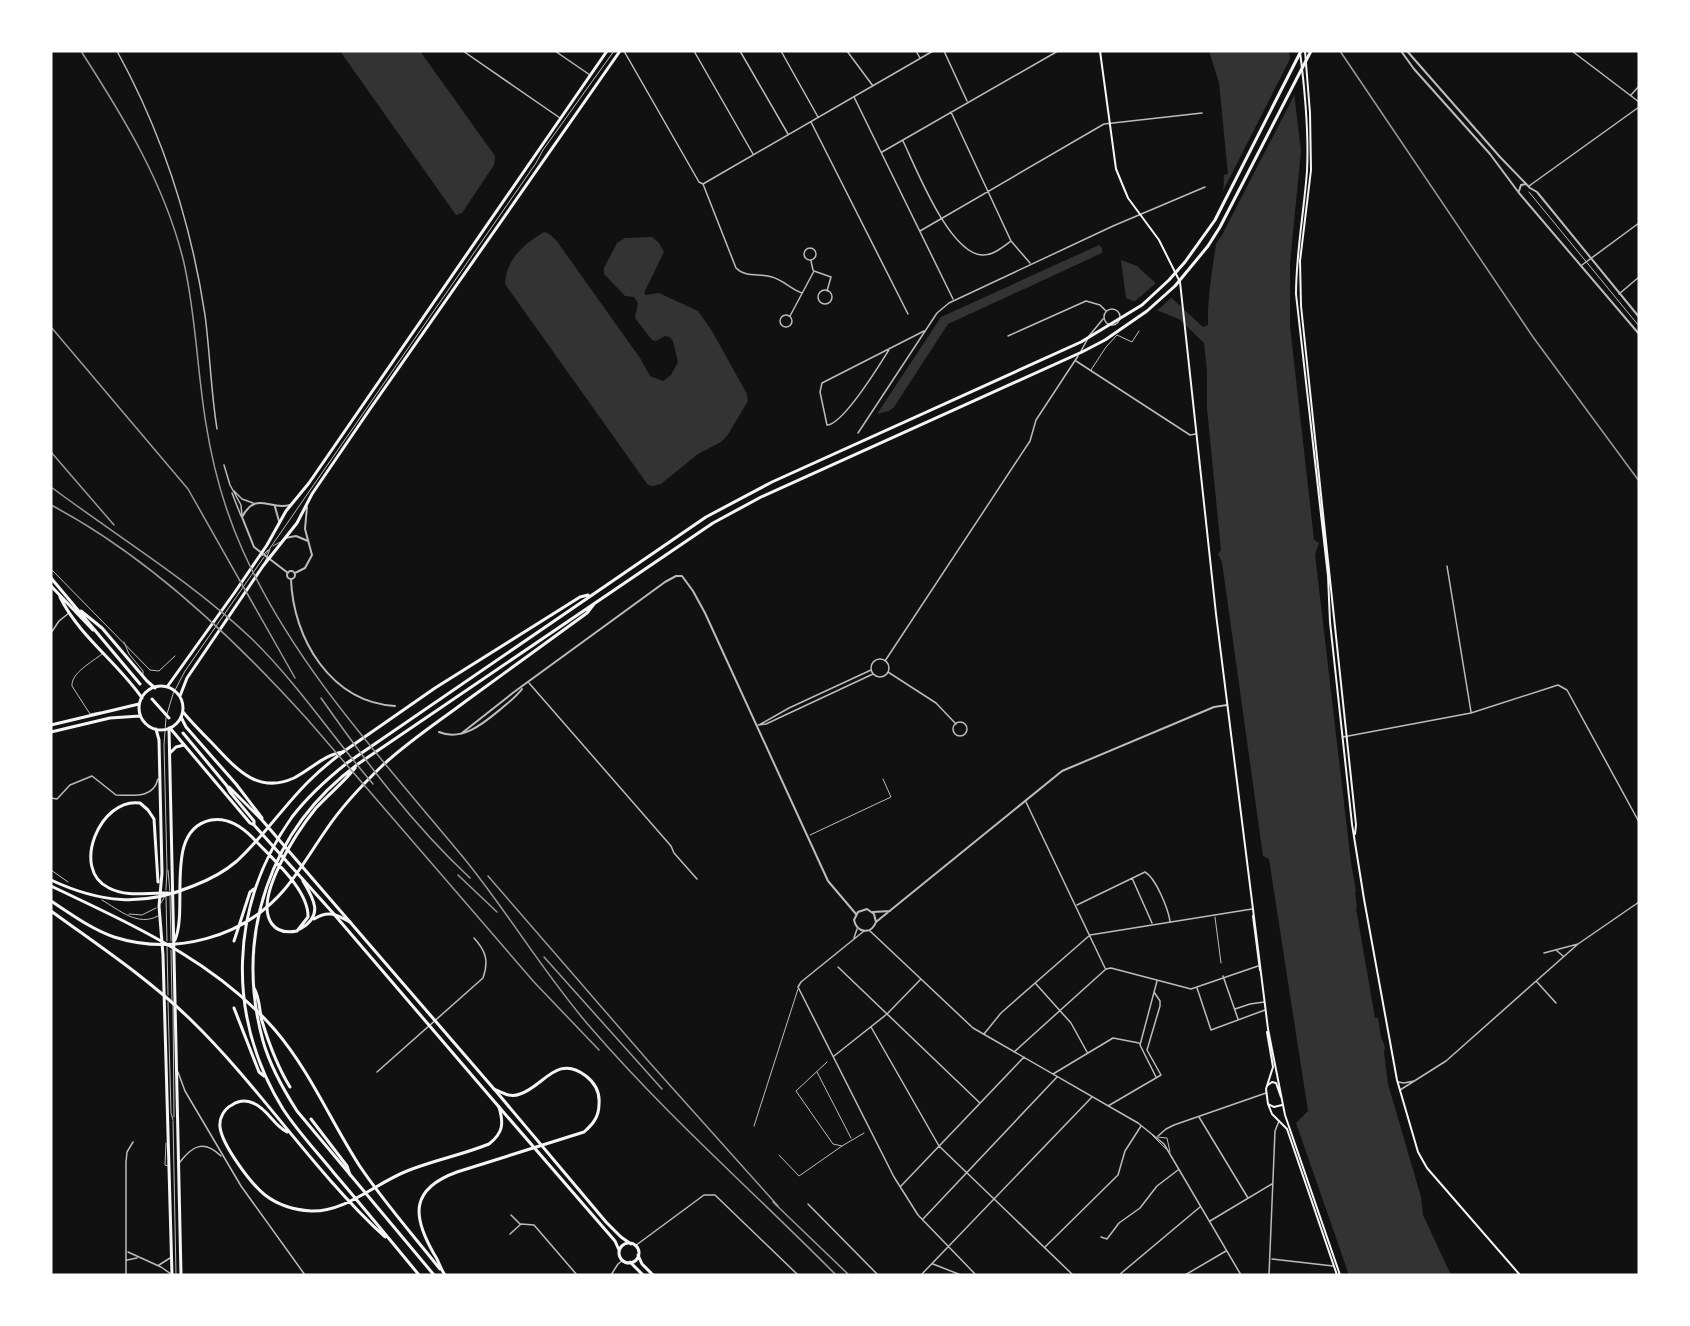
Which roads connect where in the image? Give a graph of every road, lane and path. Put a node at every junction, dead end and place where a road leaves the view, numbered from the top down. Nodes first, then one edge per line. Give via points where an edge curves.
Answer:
1 (117, 51) edge
2 (463, 51) edge
3 (555, 51) edge
4 (607, 51) edge
5 (614, 51) edge
6 (622, 51) edge
7 (694, 51) edge
8 (740, 51) edge
9 (781, 51) edge
10 (847, 51) edge
11 (916, 51) edge
12 (933, 51) edge
13 (944, 51) edge
14 (1058, 51) edge
15 (1100, 51) edge
16 (1302, 51) edge
17 (1311, 51) edge
18 (1401, 51) edge
19 (1407, 51) edge
20 (1572, 51) edge
21 (920, 59) junction
22 (590, 76) junction
23 (873, 86) junction
24 (1639, 86) edge
25 (1630, 96) junction
26 (854, 97) junction
27 (968, 102) junction
28 (1639, 102) edge
29 (1639, 107) edge
30 (951, 112) junction
31 (1202, 112) dead end
32 (561, 118) junction
33 (818, 118) junction
34 (811, 122) junction
35 (1110, 123) junction
36 (789, 135) junction
37 (903, 140) junction
38 (880, 153) junction
39 (754, 155) junction
40 (703, 184) junction
41 (1205, 187) dead end
42 (1529, 188) junction
43 (988, 191) junction
44 (1520, 193) junction
45 (499, 216) junction
46 (1140, 216) junction
47 (942, 218) junction
48 (1639, 223) edge
49 (920, 231) junction
50 (1011, 241) junction
51 (1592, 257) junction
52 (811, 261) junction
53 (1586, 261) junction
54 (1031, 264) junction
55 (1582, 265) junction
56 (814, 271) junction
57 (1639, 277) edge
58 (827, 291) junction
59 (802, 293) junction
60 (1619, 294) junction
61 (954, 300) junction
62 (1106, 311) junction
63 (908, 314) dead end
64 (790, 315) junction
65 (1639, 317) edge
66 (1103, 319) junction
67 (1639, 326) edge
68 (925, 331) junction
69 (1140, 332) dead end
70 (1639, 334) edge
71 (1008, 336) dead end
72 (890, 348) junction
73 (1075, 361) junction
74 (1090, 370) junction
75 (217, 429) dead end
76 (858, 432) dead end
77 (1196, 434) junction
78 (224, 465) dead end
79 (231, 489) junction
80 (253, 503) junction
81 (292, 504) junction
82 (308, 504) junction
83 (275, 507) junction
84 (242, 517) junction
85 (279, 524) junction
86 (280, 542) junction
87 (310, 543) junction
88 (271, 548) junction
89 (1447, 566) dead end
90 (51, 569) edge
91 (288, 573) junction
92 (295, 573) junction
93 (51, 578) edge
94 (291, 579) junction
95 (51, 586) edge
96 (590, 595) junction
97 (60, 597) junction
98 (595, 602) junction
99 (80, 611) junction
100 (69, 612) junction
101 (95, 631) junction
102 (51, 633) edge
103 (123, 640) junction
104 (104, 653) junction
105 (175, 656) dead end
106 (885, 661) junction
107 (871, 670) junction
108 (888, 672) junction
109 (873, 674) junction
110 (144, 677) junction
111 (529, 683) junction
112 (140, 684) dead end
113 (167, 687) junction
114 (155, 688) junction
115 (180, 696) junction
116 (142, 698) junction
117 (152, 699) dead end
118 (139, 704) junction
119 (1227, 705) junction
120 (395, 706) dead end
121 (108, 712) junction
122 (183, 712) junction
123 (1471, 713) junction
124 (141, 716) junction
125 (181, 717) junction
126 (169, 718) dead end
127 (956, 724) junction
128 (51, 725) edge
129 (758, 725) junction
130 (170, 728) junction
131 (156, 729) junction
132 (51, 732) edge
133 (440, 732) dead end
134 (183, 733) dead end
135 (1345, 737) junction
136 (183, 745) junction
137 (343, 752) junction
138 (170, 753) junction
139 (358, 764) junction
140 (160, 772) junction
141 (883, 779) dead end
142 (227, 786) junction
143 (51, 798) edge
144 (1025, 801) junction
145 (262, 820) junction
146 (1639, 822) edge
147 (254, 825) junction
148 (808, 836) junction
149 (167, 868) junction
150 (51, 870) edge
151 (1131, 878) junction
152 (697, 879) dead end
153 (51, 880) edge
154 (174, 880) junction
155 (303, 881) junction
156 (68, 882) dead end
157 (51, 886) edge
158 (170, 887) junction
159 (255, 887) junction
160 (159, 890) junction
161 (166, 894) junction
162 (173, 894) junction
163 (102, 900) dead end
164 (51, 901) edge
165 (1639, 902) edge
166 (171, 903) junction
167 (1076, 905) junction
168 (159, 906) junction
169 (166, 909) junction
170 (51, 911) edge
171 (890, 911) junction
172 (1253, 911) junction
173 (873, 912) junction
174 (333, 913) junction
175 (127, 914) junction
176 (856, 914) junction
177 (159, 915) junction
178 (1214, 915) junction
179 (312, 920) junction
180 (1170, 921) junction
181 (350, 922) junction
182 (876, 922) junction
183 (1152, 924) junction
184 (1597, 925) dead end
185 (858, 928) junction
186 (1599, 929) junction
187 (869, 930) junction
188 (297, 931) junction
189 (864, 931) junction
190 (1090, 935) junction
191 (474, 938) dead end
192 (854, 939) junction
193 (175, 940) junction
194 (234, 941) dead end
195 (1578, 944) junction
196 (1556, 950) junction
197 (1544, 953) dead end
198 (1564, 957) junction
199 (1221, 963) dead end
200 (1259, 966) junction
201 (838, 967) dead end
202 (1106, 969) junction
203 (1261, 974) junction
204 (1223, 977) junction
205 (921, 979) junction
206 (1158, 980) junction
207 (1536, 982) junction
208 (1035, 983) junction
209 (253, 987) junction
210 (798, 987) junction
211 (1197, 987) junction
212 (1154, 992) junction
213 (1264, 1002) junction
214 (1556, 1004) dead end
215 (234, 1008) dead end
216 (1234, 1009) junction
217 (1059, 1010) junction
218 (1265, 1011) junction
219 (887, 1014) junction
220 (436, 1020) junction
221 (1238, 1020) junction
222 (430, 1026) junction
223 (871, 1027) junction
224 (1268, 1029) junction
225 (984, 1035) junction
226 (1140, 1043) junction
227 (1014, 1052) junction
228 (1088, 1053) junction
229 (833, 1057) junction
230 (1024, 1057) junction
231 (827, 1062) dead end
232 (817, 1071) junction
233 (177, 1072) junction
234 (377, 1072) dead end
235 (1053, 1074) junction
236 (265, 1077) junction
237 (1057, 1077) junction
238 (1157, 1078) junction
239 (1397, 1081) junction
240 (1415, 1081) junction
241 (1267, 1086) junction
242 (290, 1087) dead end
243 (494, 1089) junction
244 (1400, 1090) junction
245 (1266, 1093) junction
246 (1092, 1096) junction
247 (1283, 1099) junction
248 (980, 1103) junction
249 (1268, 1104) junction
250 (1283, 1104) junction
251 (1107, 1106) junction
252 (499, 1107) junction
253 (1199, 1117) junction
254 (311, 1119) dead end
255 (173, 1120) junction
256 (1279, 1120) junction
257 (1141, 1125) junction
258 (754, 1126) dead end
259 (289, 1133) junction
260 (864, 1133) dead end
261 (1151, 1133) junction
262 (1157, 1137) junction
263 (852, 1139) junction
264 (133, 1142) dead end
265 (842, 1146) junction
266 (939, 1146) junction
267 (1167, 1149) junction
268 (1169, 1154) junction
269 (779, 1155) dead end
270 (224, 1158) junction
271 (180, 1162) junction
272 (1178, 1170) junction
273 (966, 1173) junction
274 (351, 1177) junction
275 (1272, 1184) junction
276 (900, 1187) junction
277 (1248, 1198) junction
278 (994, 1199) junction
279 (808, 1204) dead end
280 (1200, 1207) junction
281 (511, 1215) dead end
282 (922, 1219) junction
283 (1209, 1221) junction
284 (521, 1224) junction
285 (510, 1234) dead end
286 (1101, 1237) dead end
287 (631, 1244) junction
288 (395, 1246) junction
289 (635, 1246) junction
290 (948, 1247) junction
291 (1044, 1247) junction
292 (619, 1250) junction
293 (1226, 1251) junction
294 (126, 1252) junction
295 (638, 1254) junction
296 (171, 1257) junction
297 (138, 1258) junction
298 (1270, 1259) junction
299 (622, 1260) junction
300 (126, 1261) junction
301 (630, 1262) junction
302 (932, 1264) junction
303 (159, 1266) junction
304 (1334, 1266) junction
305 (440, 1269) junction
306 (126, 1275) edge
307 (172, 1275) edge
308 (176, 1275) edge
309 (181, 1275) edge
310 (305, 1275) edge
311 (419, 1275) edge
312 (434, 1275) edge
313 (445, 1275) edge
314 (577, 1275) edge
315 (611, 1275) edge
316 (643, 1275) edge
317 (653, 1275) edge
318 (798, 1275) edge
319 (878, 1275) edge
320 (921, 1275) edge
321 (961, 1275) edge
322 (975, 1275) edge
323 (1073, 1275) edge
324 (1119, 1275) edge
325 (1185, 1275) edge
326 (1240, 1275) edge
327 (1269, 1275) edge
328 (1338, 1275) edge
329 (1520, 1275) edge

1 - 75 street via 163,152 190,235 205,314
2 - 32 street
3 - 22 street
4 - 22 main road
5 - 45 lane
6 - 40 street
6 - 45 main road
7 - 39 street
8 - 36 street
9 - 33 street
10 - 23 street
11 - 21 street
12 - 21 street
13 - 27 street
14 - 27 street
15 - 35 main road
16 - 96 main road via 1215,220 1185,262 1152,297 1082,342 738,498
16 - 135 main road via 1310,113 1311,170 1300,261 1301,306
17 - 98 main road via 1220,227 1190,269 1157,303 1082,352 761,497 714,523
18 - 44 street
19 - 42 street
20 - 25 street
21 - 23 street
22 - 32 main road
23 - 26 street
24 - 25 street
25 - 28 street
26 - 33 street
26 - 38 street
27 - 30 street
29 - 42 street
30 - 37 street
30 - 43 street
31 - 35 street
32 - 45 main road
33 - 34 street
34 - 36 street
34 - 63 street
35 - 43 street
35 - 46 main road via 1116,169
36 - 39 street
37 - 38 street
37 - 47 street
38 - 49 street
39 - 40 street
40 - 59 street via 738,270 771,276
41 - 46 street
42 - 44 street via 1526,195
42 - 44 street via 1521,185
42 - 51 street via 1537,192
42 - 53 lane
43 - 47 street
43 - 50 street
44 - 55 street
45 - 81 main road
45 - 82 main road
45 - 88 lane
46 - 54 street
46 - 77 main road via 1159,240 1180,282
47 - 49 street
47 - 50 street via 959,244 974,254 993,253
48 - 51 street
49 - 61 street
50 - 54 street
51 - 53 street
51 - 60 street
52 - 52 street via 816,252 809,248 803,255
52 - 56 street
53 - 55 street
53 - 67 lane
54 - 61 street
55 - 70 street
56 - 58 street via 831,276
56 - 59 street
57 - 60 street
58 - 58 street via 819,296 824,304 832,297
59 - 64 street
60 - 65 street
61 - 68 street via 937,313
62 - 66 street
62 - 66 street via 1117,310 1119,321 1111,326
62 - 71 street via 1100,304 1085,302
64 - 64 street via 781,317 783,326 792,323
66 - 73 street via 1092,330
68 - 72 street
68 - 76 street
69 - 74 lane via 1132,342 1118,335
72 - 72 street via 822,383 820,392 827,425 834,423 854,401
73 - 74 street
73 - 106 street via 1036,420 1030,441
74 - 77 street via 1190,435
77 - 119 main road
78 - 79 street
79 - 80 street
79 - 84 street
79 - 84 street via 241,505
80 - 83 street
80 - 84 street
81 - 83 street
81 - 85 main road
82 - 86 main road
82 - 87 street via 304,519
83 - 85 street
84 - 91 street via 254,547
85 - 88 main road
86 - 87 street via 297,536
86 - 88 main road
87 - 92 street via 310,562
88 - 113 main road via 256,561
88 - 115 main road via 263,566 187,678
88 - 149 lane via 178,683 168,711
89 - 123 street
90 - 103 lane
91 - 92 street
91 - 94 street
92 - 94 street
93 - 99 main road
94 - 120 street via 297,619 310,647 335,682 358,698
95 - 97 main road
96 - 137 main road via 580,597 435,688
96 - 159 main road via 347,763 318,788 293,816
97 - 100 main road
97 - 101 main road
98 - 139 main road
98 - 164 main road via 587,613 401,749 369,778 335,817 293,879 261,912 220,934 165,945 113,936
99 - 101 main road
99 - 110 main road via 102,628
100 - 102 street
100 - 104 main road
101 - 112 main road
103 - 105 lane via 150,669 159,671
103 - 110 lane
104 - 116 main road
104 - 121 lane via 75,676 72,686 90,714
106 - 107 street via 876,660
106 - 108 street
107 - 109 street
107 - 129 street
108 - 109 street via 880,678
108 - 127 street via 936,703
109 - 129 street
110 - 114 main road
111 - 129 street via 665,582 679,576 686,579 699,601
111 - 133 street via 462,733
111 - 152 street
113 - 114 main road
113 - 115 main road
114 - 116 main road
115 - 122 main road
116 - 118 main road
117 - 126 main road
118 - 121 main road
118 - 124 main road
119 - 144 street via 1076,764
119 - 172 main road
121 - 128 main road
122 - 125 main road
122 - 137 main road via 232,765 262,783 282,782 334,753
123 - 135 street
123 - 146 street via 1557,685 1567,690
124 - 131 main road
124 - 132 main road via 110,718
125 - 130 main road
125 - 145 main road
127 - 127 street via 956,734 965,734 965,724
129 - 148 street
130 - 131 main road
130 - 136 main road
130 - 138 main road
131 - 140 main road
134 - 142 main road
135 - 239 main road via 1364,899
136 - 138 main road
136 - 147 main road
137 - 162 main road via 308,782 234,863 203,883
138 - 154 main road
139 - 188 main road via 302,827 276,876 266,907 268,918 283,932
139 - 209 main road via 310,807 272,872 257,921
140 - 143 street via 158,782 145,795 116,795 92,776 70,785 57,799
140 - 160 main road
141 - 148 lane via 891,797
142 - 145 main road
142 - 147 main road
144 - 167 street
144 - 171 street
145 - 181 main road
147 - 155 main road
148 - 176 street via 828,881
149 - 158 lane
149 - 161 lane
150 - 156 lane
151 - 167 street
151 - 180 street via 1147,873 1151,876
151 - 183 street
153 - 162 main road via 108,899 147,900
154 - 158 lane
154 - 193 main road
155 - 174 main road
155 - 179 main road via 315,903
157 - 305 main road via 181,952 226,985 273,1029 306,1072 360,1166
158 - 166 lane
159 - 194 main road
159 - 236 main road via 244,937 242,986 250,1031
160 - 162 main road via 154,819 145,806 124,803 96,833 91,850 95,876 108,888 129,894
160 - 168 main road
161 - 168 lane
161 - 169 lane
163 - 175 lane
165 - 186 street
166 - 169 lane
166 - 255 lane
167 - 190 street
168 - 175 lane via 145,914
168 - 177 main road
169 - 177 lane
169 - 255 lane
170 - 259 main road via 145,980 191,1020
171 - 173 street
171 - 182 street
172 - 178 street
172 - 200 main road
172 - 203 main road
173 - 176 street via 864,909
173 - 182 street
174 - 179 main road
174 - 181 main road
174 - 222 main road
175 - 177 lane via 141,920
176 - 185 street
177 - 296 main road via 164,955
178 - 180 street
178 - 199 lane
179 - 188 main road
180 - 183 street
181 - 220 main road
182 - 187 street
183 - 190 street
184 - 186 street
185 - 189 street
185 - 192 street
186 - 195 street
187 - 189 street
187 - 205 street
188 - 193 main road via 308,917 301,893 246,830 224,820 212,820 200,824 189,835 182,851 180,920
189 - 192 street
190 - 202 street
190 - 208 street
191 - 220 street via 486,954 483,977
192 - 210 street
193 - 233 main road
195 - 196 street
195 - 198 street
196 - 197 street
196 - 198 street
198 - 207 street
200 - 203 main road
200 - 204 street
201 - 219 street
202 - 206 street
202 - 217 street
203 - 213 main road
204 - 211 street
204 - 216 street
205 - 219 street
205 - 225 street
206 - 211 street via 1191,989
206 - 212 street
207 - 214 street
207 - 240 street via 1446,1061
208 - 217 street
208 - 225 street
209 - 242 main road via 270,1046
209 - 274 main road via 263,1042 283,1089
210 - 229 street
210 - 258 lane
211 - 221 street via 1211,1030
212 - 226 street
212 - 238 street via 1160,1006 1147,1050 1161,1072
213 - 216 street
213 - 218 main road
215 - 236 main road via 259,1072
216 - 221 street
217 - 227 street
217 - 228 street
218 - 221 street
218 - 224 main road
219 - 223 street
219 - 248 street
220 - 222 street
220 - 243 main road
222 - 234 street
222 - 252 main road
223 - 229 street
223 - 266 street
224 - 241 main road via 1273,1070
224 - 247 main road
225 - 227 street
226 - 228 street via 1116,1038
226 - 238 street
227 - 230 street
228 - 235 street
229 - 276 street
230 - 235 street
230 - 248 street
231 - 232 lane
232 - 263 lane
232 - 265 lane via 796,1091 829,1141
233 - 270 street
233 - 271 main road
235 - 237 street
236 - 288 main road via 293,1124
237 - 246 street
237 - 273 street
238 - 251 street
239 - 240 street
239 - 244 main road
240 - 244 street
241 - 245 main road
241 - 247 main road via 1276,1083
243 - 287 main road via 606,1222
243 - 305 main road via 519,1095 547,1075 562,1069 573,1070 591,1080 596,1088 600,1099 597,1117 584,1132 443,1177 428,1190 420,1205 419,1220
244 - 329 main road via 1422,1162
245 - 249 main road
245 - 253 street
246 - 251 street
246 - 278 street
247 - 250 main road
248 - 266 street
249 - 250 main road
249 - 256 main road
250 - 328 main road
251 - 257 street
252 - 259 main road via 503,1126 489,1144 431,1162 381,1182 339,1206 319,1210 280,1204 266,1196 222,1137 220,1119 228,1107 246,1101 262,1108 280,1129
252 - 292 main road
253 - 262 street via 1174,1125
253 - 277 street
254 - 274 main road
255 - 308 lane
256 - 275 street
256 - 304 main road via 1287,1129
257 - 261 street
257 - 291 street via 1125,1151 1118,1175
259 - 288 main road
260 - 263 lane
261 - 262 street
261 - 267 lane
262 - 267 street
262 - 268 lane via 1169,1140
263 - 265 lane
264 - 294 street via 126,1162
265 - 269 lane via 799,1176
266 - 273 street
266 - 276 street
267 - 268 street
268 - 272 street
270 - 271 street via 209,1146 202,1146 187,1152
270 - 310 street
271 - 309 main road
272 - 280 street
272 - 286 street via 1119,1223 1107,1239
273 - 278 street
273 - 282 street
274 - 312 main road
275 - 277 street
275 - 298 street
276 - 282 street
277 - 283 street
278 - 290 street
278 - 291 street
279 - 319 street
280 - 283 street
280 - 324 street
281 - 284 street
282 - 290 street
283 - 293 street
284 - 285 street
284 - 314 street via 534,1225
287 - 289 main road
287 - 292 main road
288 - 311 main road
289 - 295 main road
289 - 318 street via 709,1193
290 - 302 street
290 - 322 street
291 - 323 street
292 - 299 main road
293 - 325 street
293 - 326 street
294 - 297 street
294 - 300 street
295 - 301 main road
295 - 317 main road
296 - 303 street
296 - 307 main road
297 - 300 street
297 - 303 street
298 - 304 street
298 - 327 street
299 - 301 main road
299 - 315 street
300 - 306 street
301 - 316 main road
302 - 320 street
302 - 321 street
303 - 307 street
304 - 328 main road
305 - 313 main road

